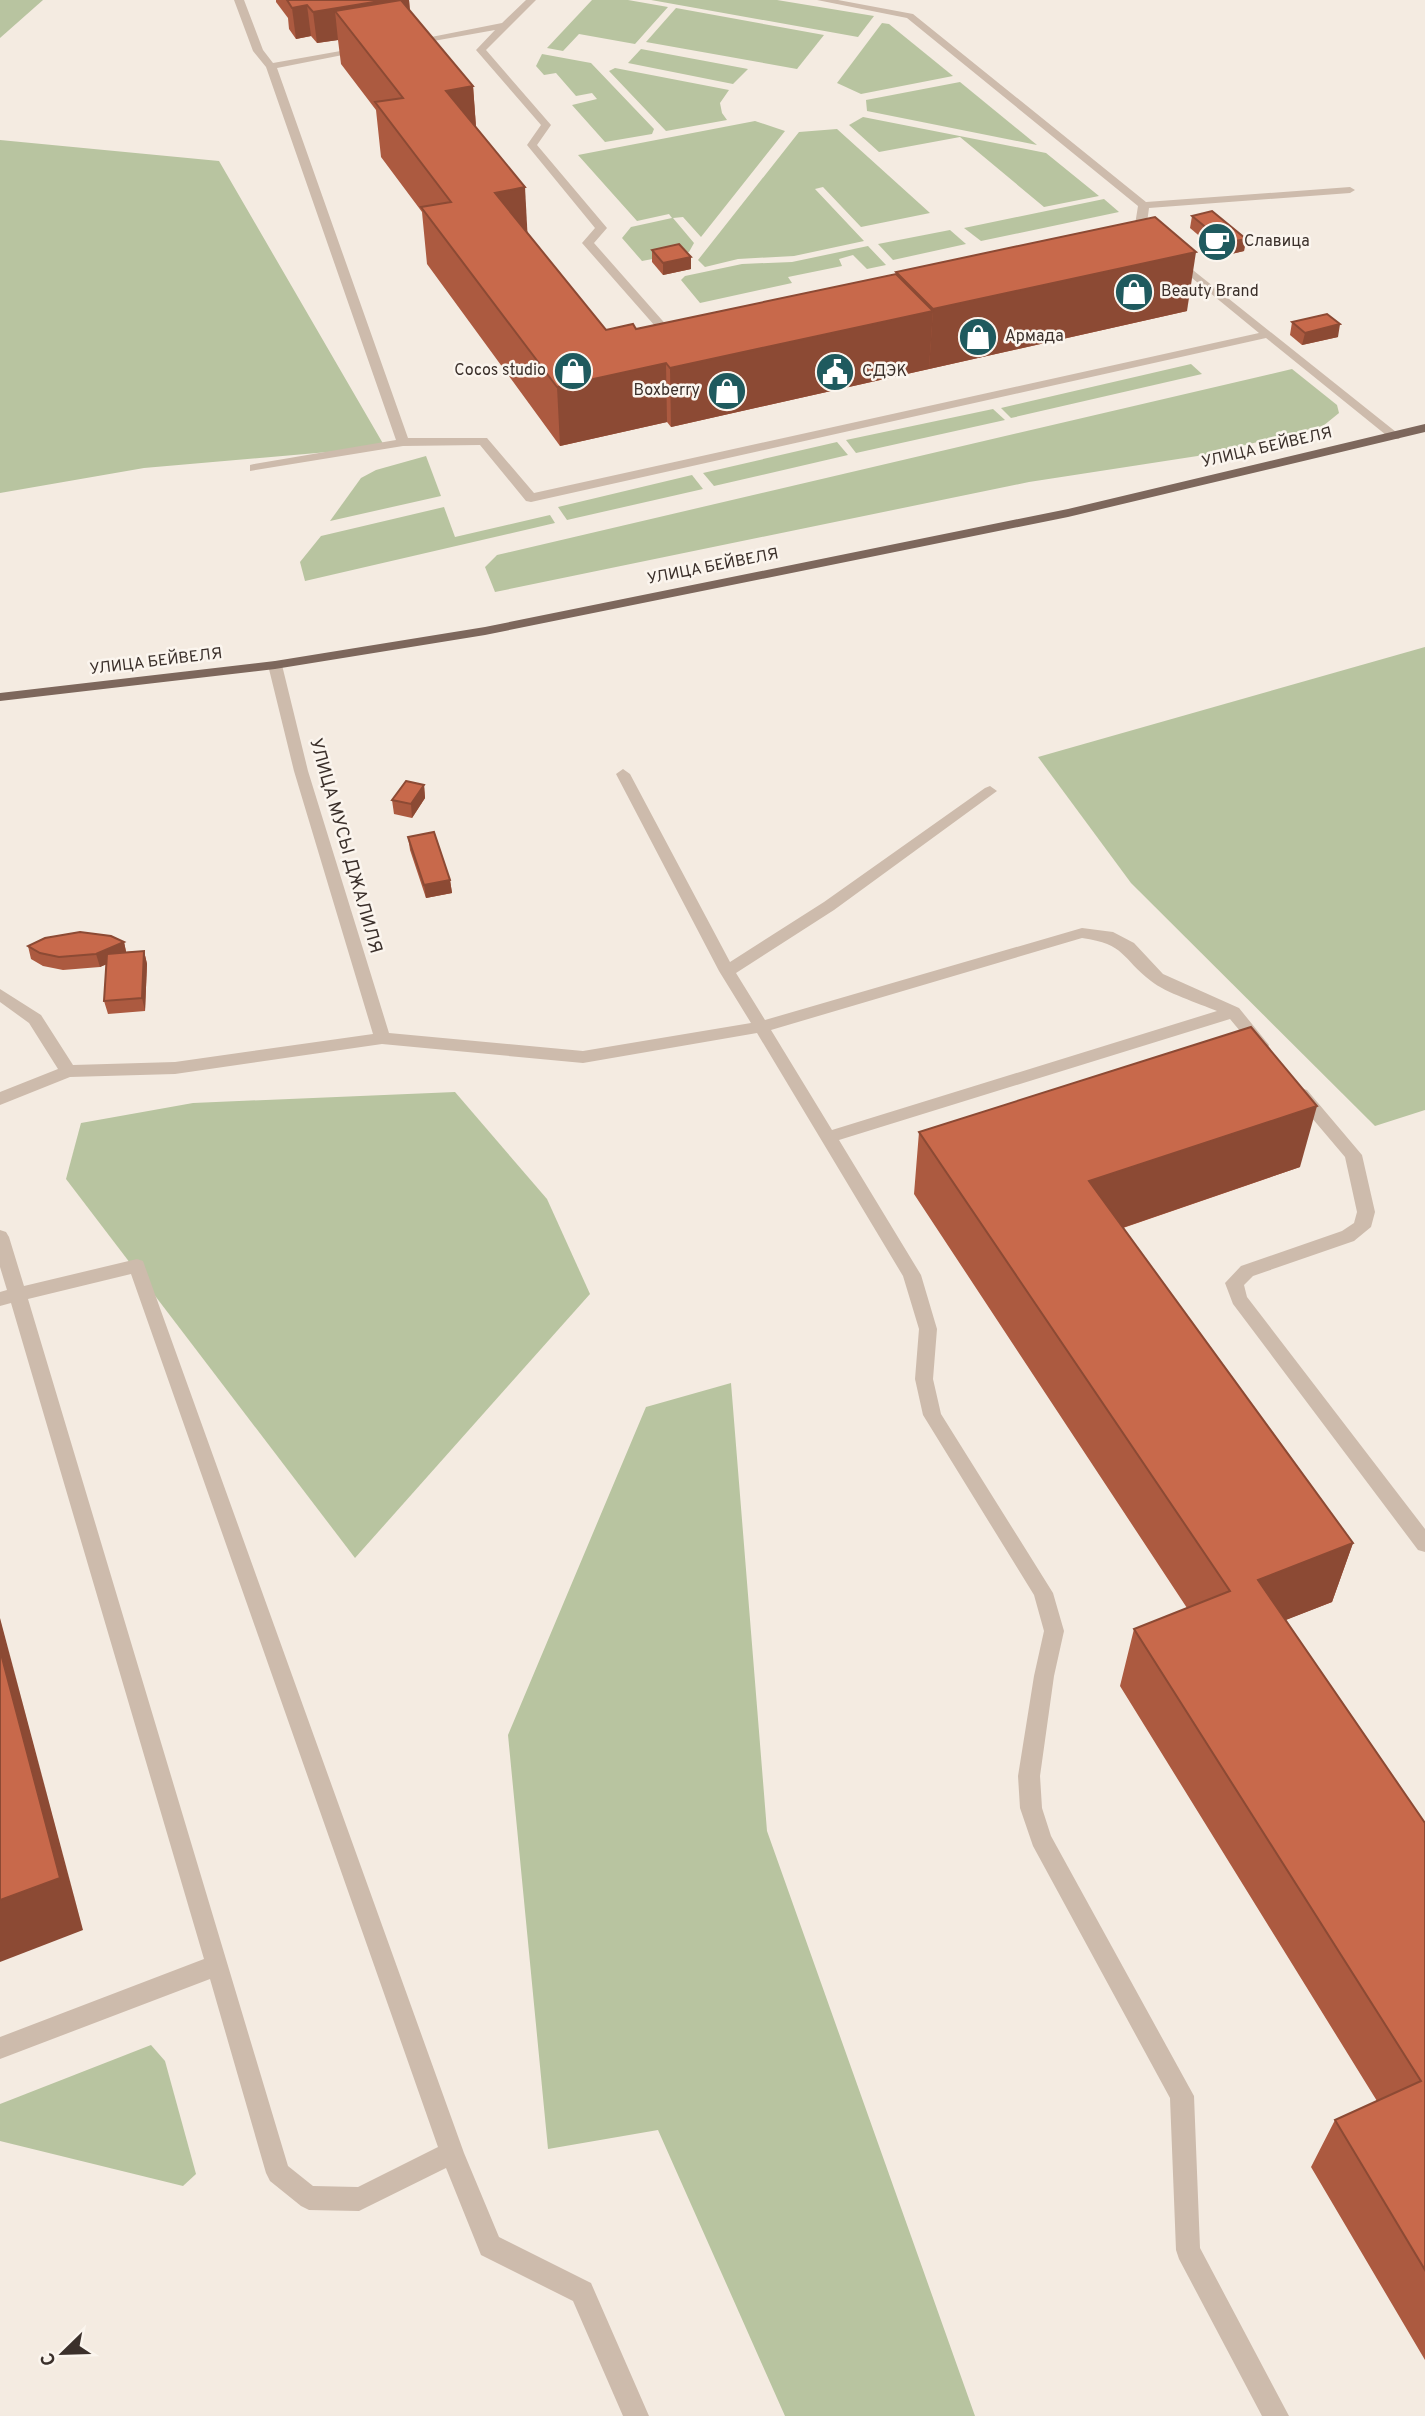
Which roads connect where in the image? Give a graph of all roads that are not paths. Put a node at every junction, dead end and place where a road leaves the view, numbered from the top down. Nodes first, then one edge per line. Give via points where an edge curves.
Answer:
1 (239, 0) edge
2 (531, 0) edge
3 (822, 0) edge
4 (866, 3) edge
5 (504, 26) junction
6 (395, 45) edge
7 (381, 47) edge
8 (271, 66) junction
9 (1350, 190) dead end
10 (1144, 205) junction
11 (1140, 231) junction
12 (1127, 234) edge
13 (693, 326) edge
14 (1269, 334) junction
15 (1425, 428) edge
16 (1395, 436) junction
17 (403, 442) junction
18 (254, 468) dead end
19 (275, 665) junction
20 (0, 697) edge
21 (623, 774) dead end
22 (990, 791) dead end
23 (727, 971) junction
24 (0, 994) edge
25 (1233, 1012) junction
26 (761, 1027) junction
27 (382, 1038) junction
28 (1276, 1063) edge
29 (68, 1071) junction
30 (1293, 1083) edge
31 (0, 1099) edge
32 (830, 1137) junction
33 (0, 1237) edge
34 (9, 1296) edge
35 (1425, 1544) edge
36 (218, 1965) junction
37 (0, 2048) edge
38 (452, 2153) junction
39 (636, 2416) edge
40 (1276, 2416) edge

1 - 8 street via 258,51
2 - 5 street
3 - 4 street
4 - 10 street via 910,16
5 - 6 street
5 - 13 street via 481,50 546,125 532,145 601,228 588,243 666,332
7 - 8 street
8 - 17 street
9 - 10 street
10 - 11 street
11 - 12 street
11 - 14 street
14 - 16 street
14 - 17 street via 531,498 483,441
15 - 16 main road, УЛИЦА БЕЙВЕЛЯ
16 - 19 main road, УЛИЦА БЕЙВЕЛЯ via 1055,515 485,631
17 - 18 street
19 - 20 main road, УЛИЦА БЕЙВЕЛЯ
19 - 27 street, УЛИЦА МУСЫ ДЖАЛИЛЯ via 301,771
21 - 23 street
22 - 23 street via 829,906
23 - 26 street
24 - 29 street via 35,1018
25 - 26 street via 1157,978 1128,947 1107,936 1082,933
25 - 28 street
25 - 32 street
26 - 27 street via 583,1057
26 - 32 street
27 - 29 street via 175,1068
29 - 31 street
30 - 35 street via 1353,1156 1366,1212 1362,1227 1247,1271 1234,1283 1239,1299
32 - 40 street via 912,1275 928,1329 924,1379 932,1415 1043,1593 1054,1632 1030,1776 1031,1808 1041,1839 1182,2095 1188,2250
33 - 34 street
34 - 36 street
34 - 38 street via 137,1266
36 - 37 street
36 - 38 street via 278,2173 309,2198 359,2199
38 - 39 street via 491,2246 582,2292

